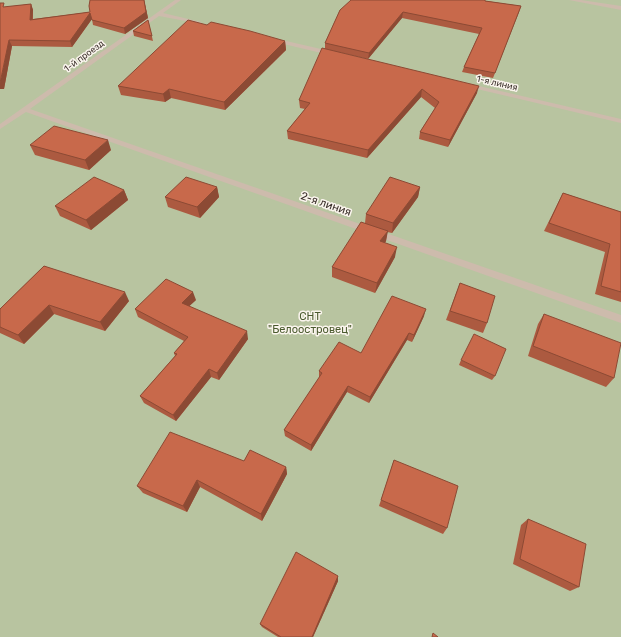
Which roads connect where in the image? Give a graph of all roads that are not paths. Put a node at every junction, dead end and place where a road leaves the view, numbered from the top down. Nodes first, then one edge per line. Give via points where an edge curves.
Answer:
1 (178, 0) edge
2 (572, 0) edge
3 (621, 8) edge
4 (158, 14) junction
5 (204, 25) edge
6 (266, 39) edge
7 (343, 57) edge
8 (459, 83) edge
9 (25, 109) junction
10 (621, 121) edge
11 (0, 127) edge
12 (621, 319) edge

1 - 4 street, 1-й проезд
2 - 3 street
4 - 5 street
4 - 9 street, 1-й проезд
6 - 7 street
8 - 10 street, 1-я линия
9 - 11 street, 1-й проезд
9 - 12 street, 2-я линия

